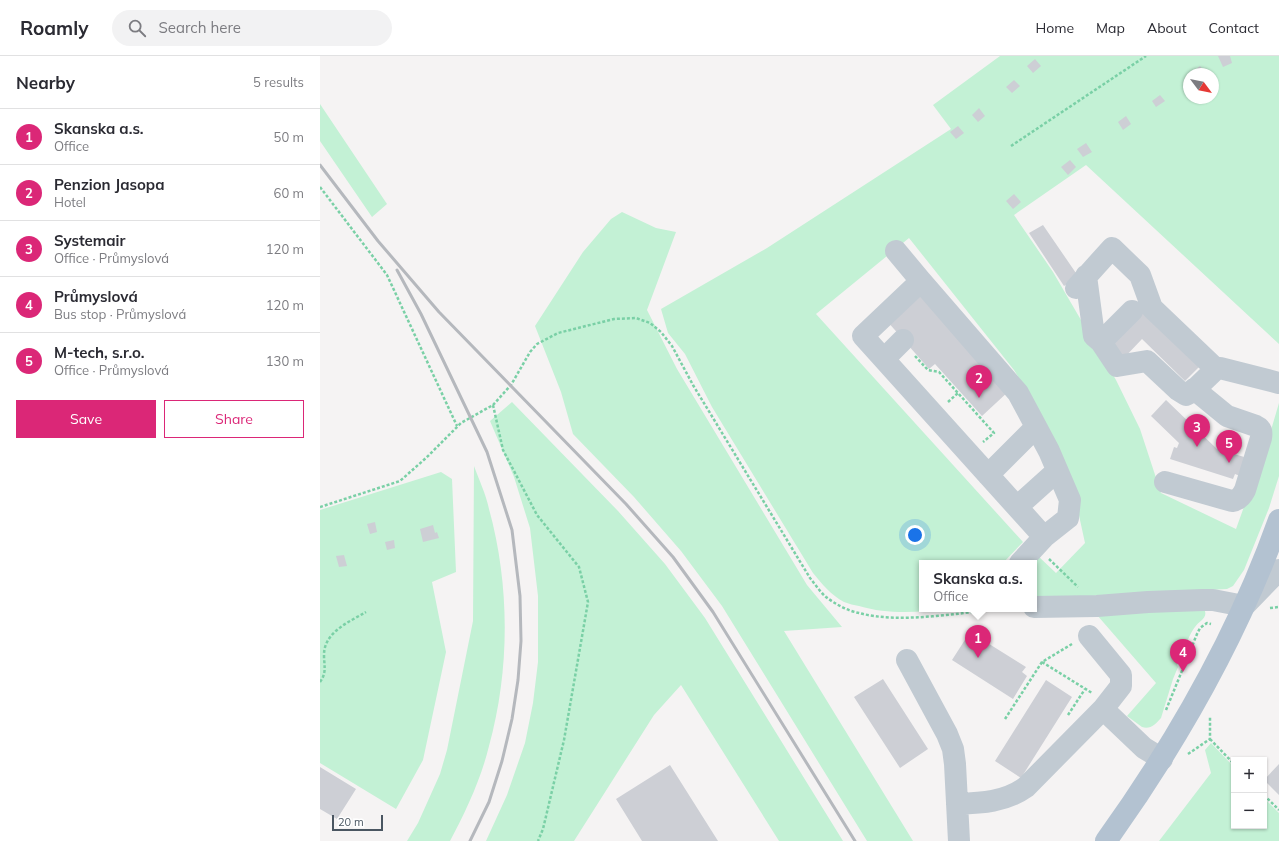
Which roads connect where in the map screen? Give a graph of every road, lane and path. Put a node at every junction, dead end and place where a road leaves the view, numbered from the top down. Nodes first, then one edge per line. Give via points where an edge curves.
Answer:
1 (1146, 56) edge
2 (1011, 146) dead end
3 (320, 187) edge
4 (896, 251) dead end
5 (921, 281) junction
6 (1132, 310) dead end
7 (902, 340) joint
8 (1102, 342) junction
9 (884, 359) junction
10 (1216, 369) junction
11 (1279, 383) edge
12 (1194, 390) junction
13 (493, 405) junction
14 (458, 426) junction
15 (1036, 427) junction
16 (994, 433) dead end
17 (1057, 471) junction
18 (988, 475) junction
19 (1165, 482) dead end
20 (320, 506) edge
21 (1017, 507) junction
22 (1279, 520) edge
23 (1032, 550) edge
24 (1279, 570) edge
25 (1244, 606) junction
26 (1037, 607) edge
27 (366, 612) dead end
28 (969, 612) edge
29 (1211, 624) dead end
30 (1093, 640) joint
31 (907, 660) dead end
32 (1042, 662) junction
33 (320, 682) edge
34 (1105, 706) junction
35 (1166, 711) dead end
36 (1210, 713) dead end
37 (1005, 719) dead end
38 (1210, 740) junction
39 (1172, 758) junction
40 (1231, 761) edge
41 (1267, 798) edge
42 (957, 804) junction
43 (1279, 810) edge
44 (538, 841) edge
45 (960, 841) edge
46 (1106, 841) edge

1 - 2 path
3 - 14 path via 387,275
4 - 5 street
5 - 9 street via 863,336
5 - 15 street via 1018,393
6 - 8 street
7 - 9 street
7 - 16 path via 928,370 940,372
8 - 10 street via 1094,336 1081,282 1112,248 1140,275 1152,308
8 - 12 street via 1117,366 1147,361 1184,394 1188,395
9 - 18 street
10 - 11 street via 1226,369
10 - 12 street
12 - 19 street via 1227,416 1260,428 1261,438 1245,490 1242,496 1232,501
13 - 14 path
13 - 28 path via 511,385 537,344 558,333 614,319 636,318 650,323 672,346 810,578 826,596 858,613 886,617
13 - 44 path via 503,450 537,515 579,567 588,602 564,740 544,829
14 - 20 path via 400,481
15 - 17 street
15 - 18 street
17 - 21 street
17 - 23 street via 1070,500 1068,518
18 - 21 street
21 - 23 street
22 - 25 main road
24 - 25 street
25 - 26 street via 1203,600
25 - 39 main road
27 - 33 path via 329,638 325,647 324,674
29 - 35 path via 1207,623 1197,634
30 - 32 path via 1072,644
30 - 34 street via 1121,675 1121,686
31 - 42 street via 953,749
32 - 34 path
32 - 37 path
34 - 39 street via 1144,748
34 - 42 street via 1026,788 992,802
36 - 38 path
38 - 39 path
38 - 40 path
39 - 46 main road
41 - 43 path
42 - 45 street

